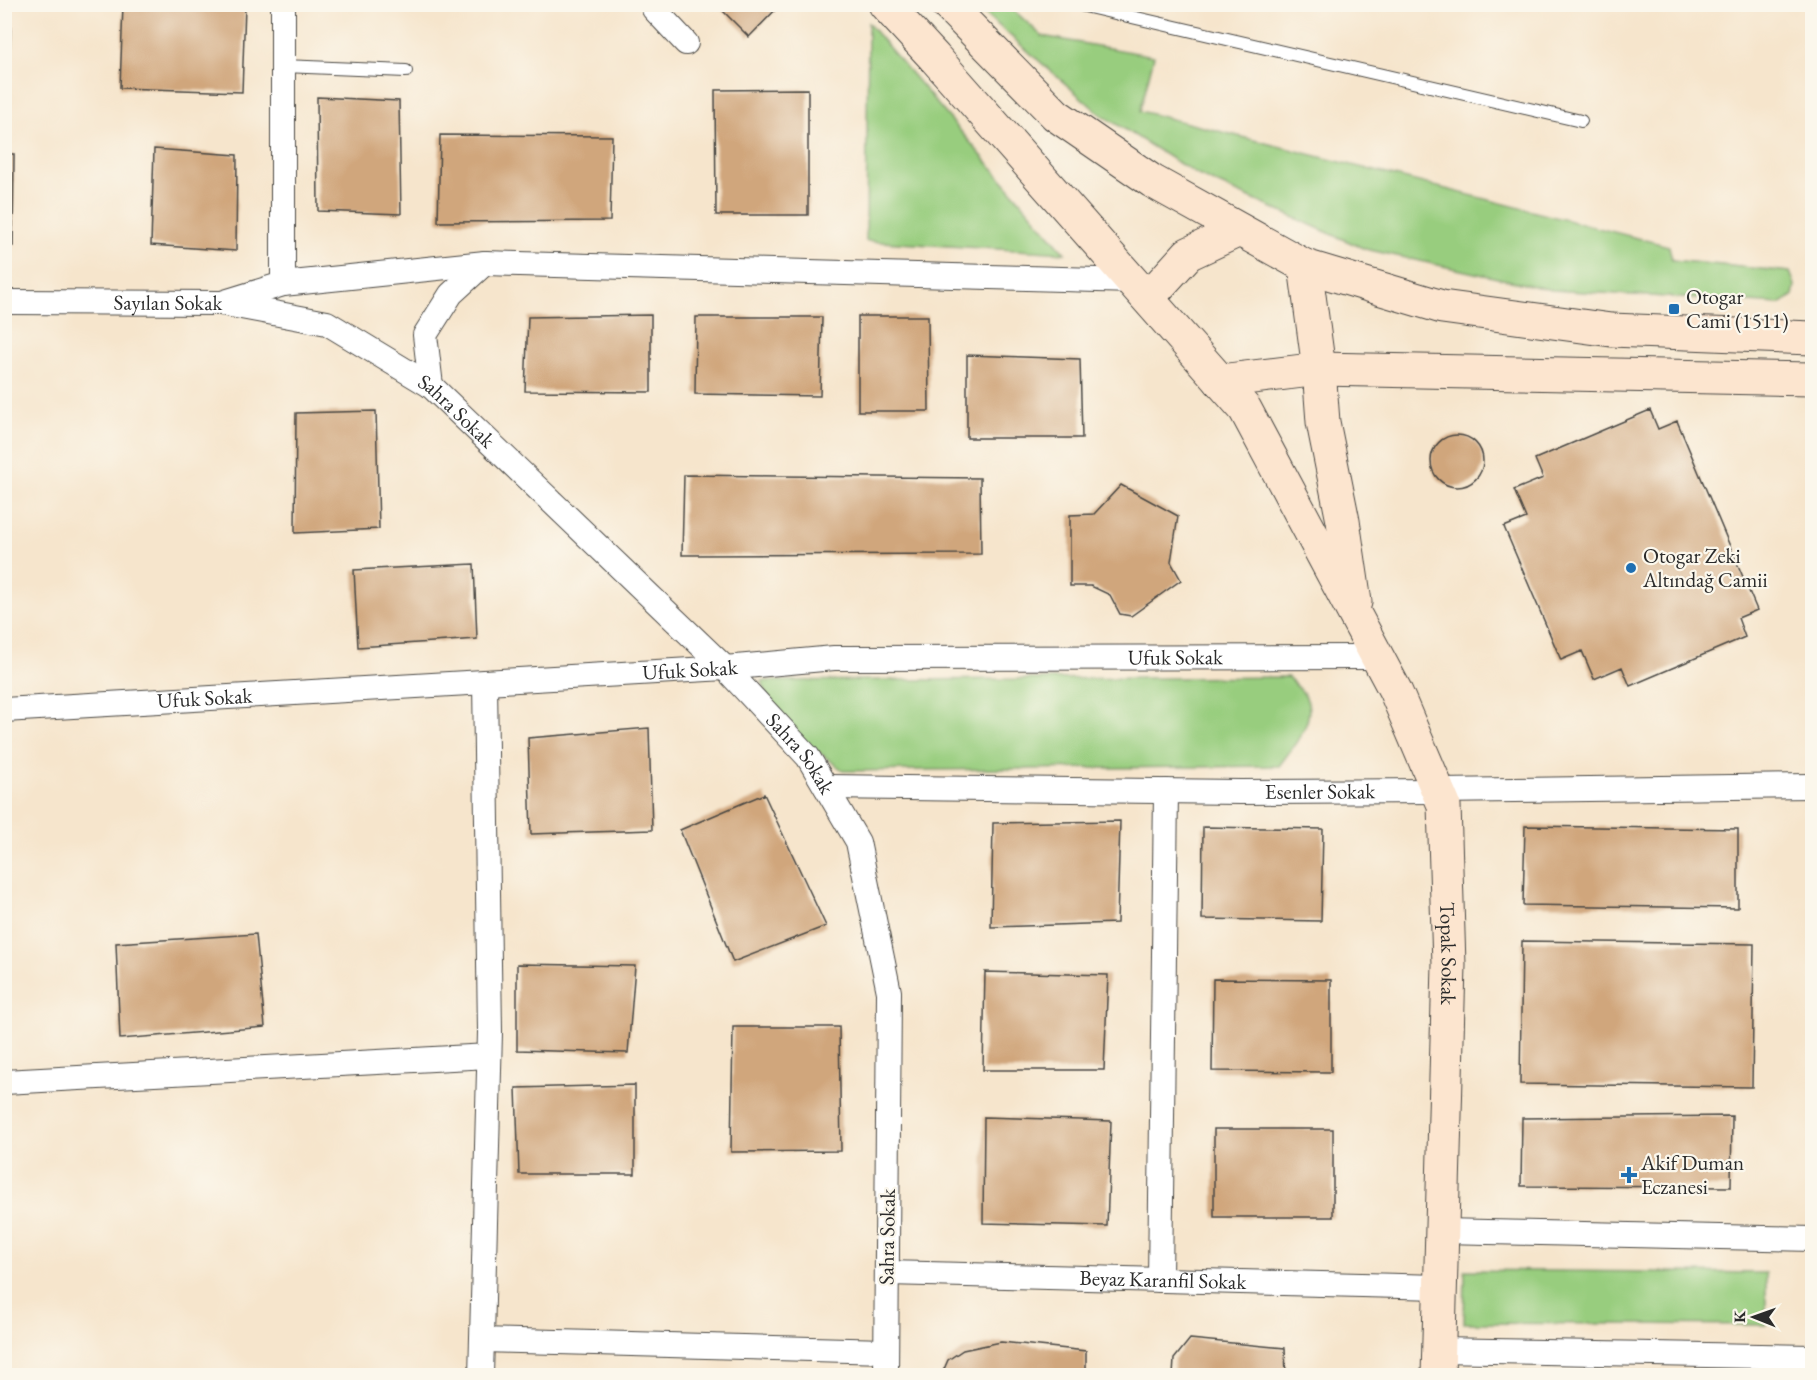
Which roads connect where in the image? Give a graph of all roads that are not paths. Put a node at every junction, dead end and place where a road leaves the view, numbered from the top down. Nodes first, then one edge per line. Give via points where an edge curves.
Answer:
1 (283, 4) edge
2 (654, 4) edge
3 (885, 4) edge
4 (948, 4) edge
5 (1076, 4) edge
6 (686, 44) dead end
7 (283, 66) junction
8 (406, 70) dead end
9 (1581, 121) dead end
10 (1239, 230) junction
11 (484, 263) junction
12 (1305, 266) junction
13 (283, 285) junction
14 (1141, 289) junction
15 (4, 302) edge
16 (220, 303) junction
17 (327, 322) joint
18 (1811, 335) edge
19 (1319, 369) junction
20 (1812, 379) edge
21 (1220, 381) junction
22 (431, 386) junction
23 (1359, 624) junction
24 (1377, 657) junction
25 (725, 668) junction
26 (485, 682) junction
27 (4, 711) edge
28 (1812, 786) edge
29 (826, 787) junction
30 (1166, 791) junction
31 (1438, 791) junction
32 (489, 1056) junction
33 (4, 1082) edge
34 (1442, 1231) junction
35 (1812, 1239) edge
36 (887, 1273) junction
37 (1160, 1280) junction
38 (1440, 1287) junction
39 (482, 1340) junction
40 (886, 1351) junction
41 (1812, 1357) edge
42 (1438, 1363) edge
43 (481, 1376) edge
44 (886, 1376) edge

1 - 7 street
2 - 6 street via 654,9
3 - 14 street, Topak Sokak
4 - 10 street via 1056,116 1152,181
5 - 9 lane
7 - 8 lane
7 - 13 street
10 - 12 street
10 - 14 street via 1188,254
11 - 13 street
11 - 14 street
11 - 22 street via 451,294 425,335
12 - 18 street via 1442,307 1611,330
12 - 19 street
13 - 16 street
14 - 21 street, Topak Sokak
15 - 16 street, Sayılan Sokak
16 - 17 street, Sayılan Sokak
17 - 22 street, Sahra Sokak
19 - 20 street
19 - 21 street
19 - 23 street via 1323,422
21 - 23 street, Topak Sokak via 1245,409
22 - 25 street, Sahra Sokak
23 - 24 street, Topak Sokak
24 - 25 street, Ufuk Sokak via 834,658
24 - 31 street, Topak Sokak
25 - 26 street, Ufuk Sokak
25 - 29 street, Sahra Sokak via 808,757
26 - 27 street, Ufuk Sokak
26 - 32 street
28 - 31 street, Esenler Sokak
29 - 30 street, Esenler Sokak
29 - 36 street, Sahra Sokak via 858,842 889,992
30 - 31 street, Esenler Sokak
30 - 37 street
31 - 34 street, Topak Sokak via 1444,805 1449,965
32 - 33 street
32 - 39 street
34 - 35 street
34 - 38 street, Topak Sokak
36 - 37 street, Beyaz Karanfil Sokak
36 - 40 street, Sahra Sokak
37 - 38 street, Beyaz Karanfil Sokak
38 - 42 street, Topak Sokak
39 - 40 street
39 - 43 street
40 - 44 street, Sahra Sokak
41 - 42 street

